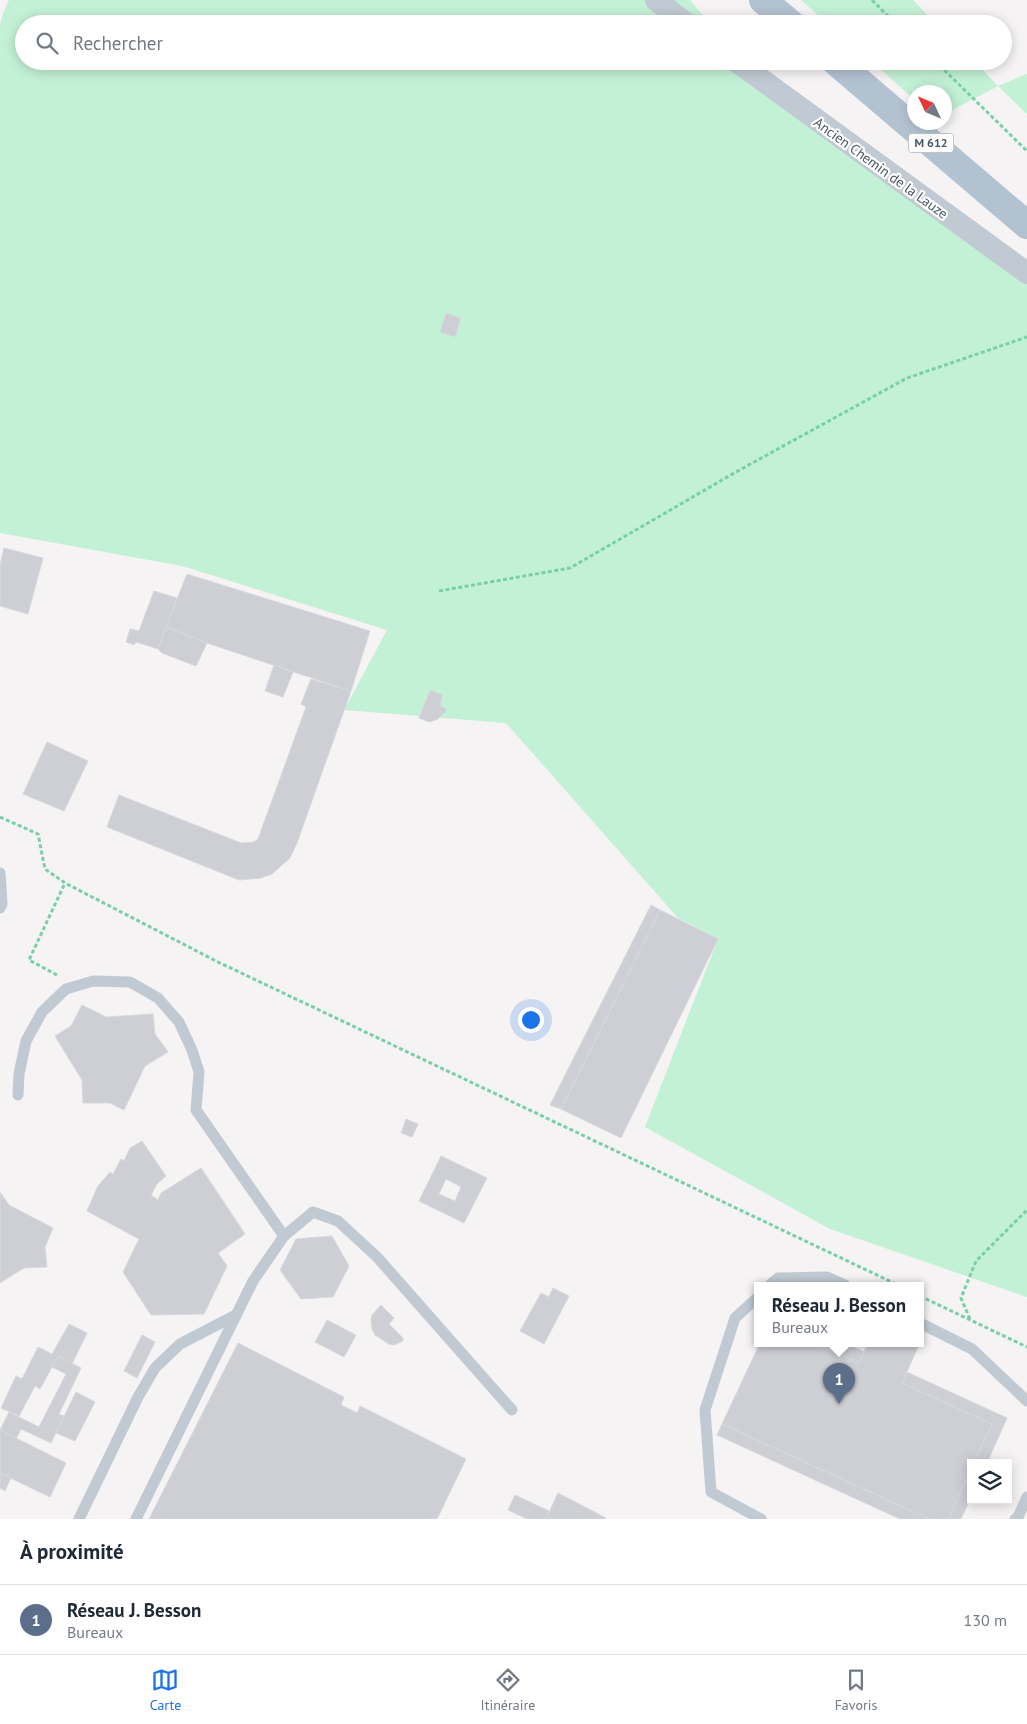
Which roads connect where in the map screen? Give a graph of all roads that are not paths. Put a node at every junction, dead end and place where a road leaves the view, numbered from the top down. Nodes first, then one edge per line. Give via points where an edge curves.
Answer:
1 (656, 0) edge
2 (763, 0) edge
3 (675, 15) edge
4 (780, 15) edge
5 (748, 70) edge
6 (846, 70) edge
7 (1027, 225) edge
8 (1027, 274) edge
9 (0, 873) edge
10 (0, 908) edge
11 (18, 1095) dead end
12 (284, 1236) junction
13 (773, 1282) edge
14 (839, 1282) edge
15 (754, 1300) edge
16 (236, 1315) junction
17 (924, 1325) edge
18 (1027, 1401) edge
19 (512, 1410) dead end
20 (1027, 1497) edge
21 (79, 1519) edge
22 (136, 1519) edge
23 (761, 1519) edge
24 (1015, 1519) edge

1 - 3 street
2 - 4 main road
5 - 8 street, Ancien Chemin de la Lauze
6 - 7 main road, M 612
9 - 10 lane
11 - 12 lane via 18,1074 26,1041 42,1012 66,989 77,985 93,981 130,982 158,998 180,1022 199,1072 196,1110
12 - 16 lane via 253,1281
12 - 19 lane via 313,1212 338,1221 378,1257
13 - 14 lane via 778,1278 828,1277
15 - 23 lane via 734,1318 706,1410 711,1492
16 - 21 lane via 180,1344 155,1368
16 - 22 lane
17 - 18 lane via 972,1349
20 - 24 lane

